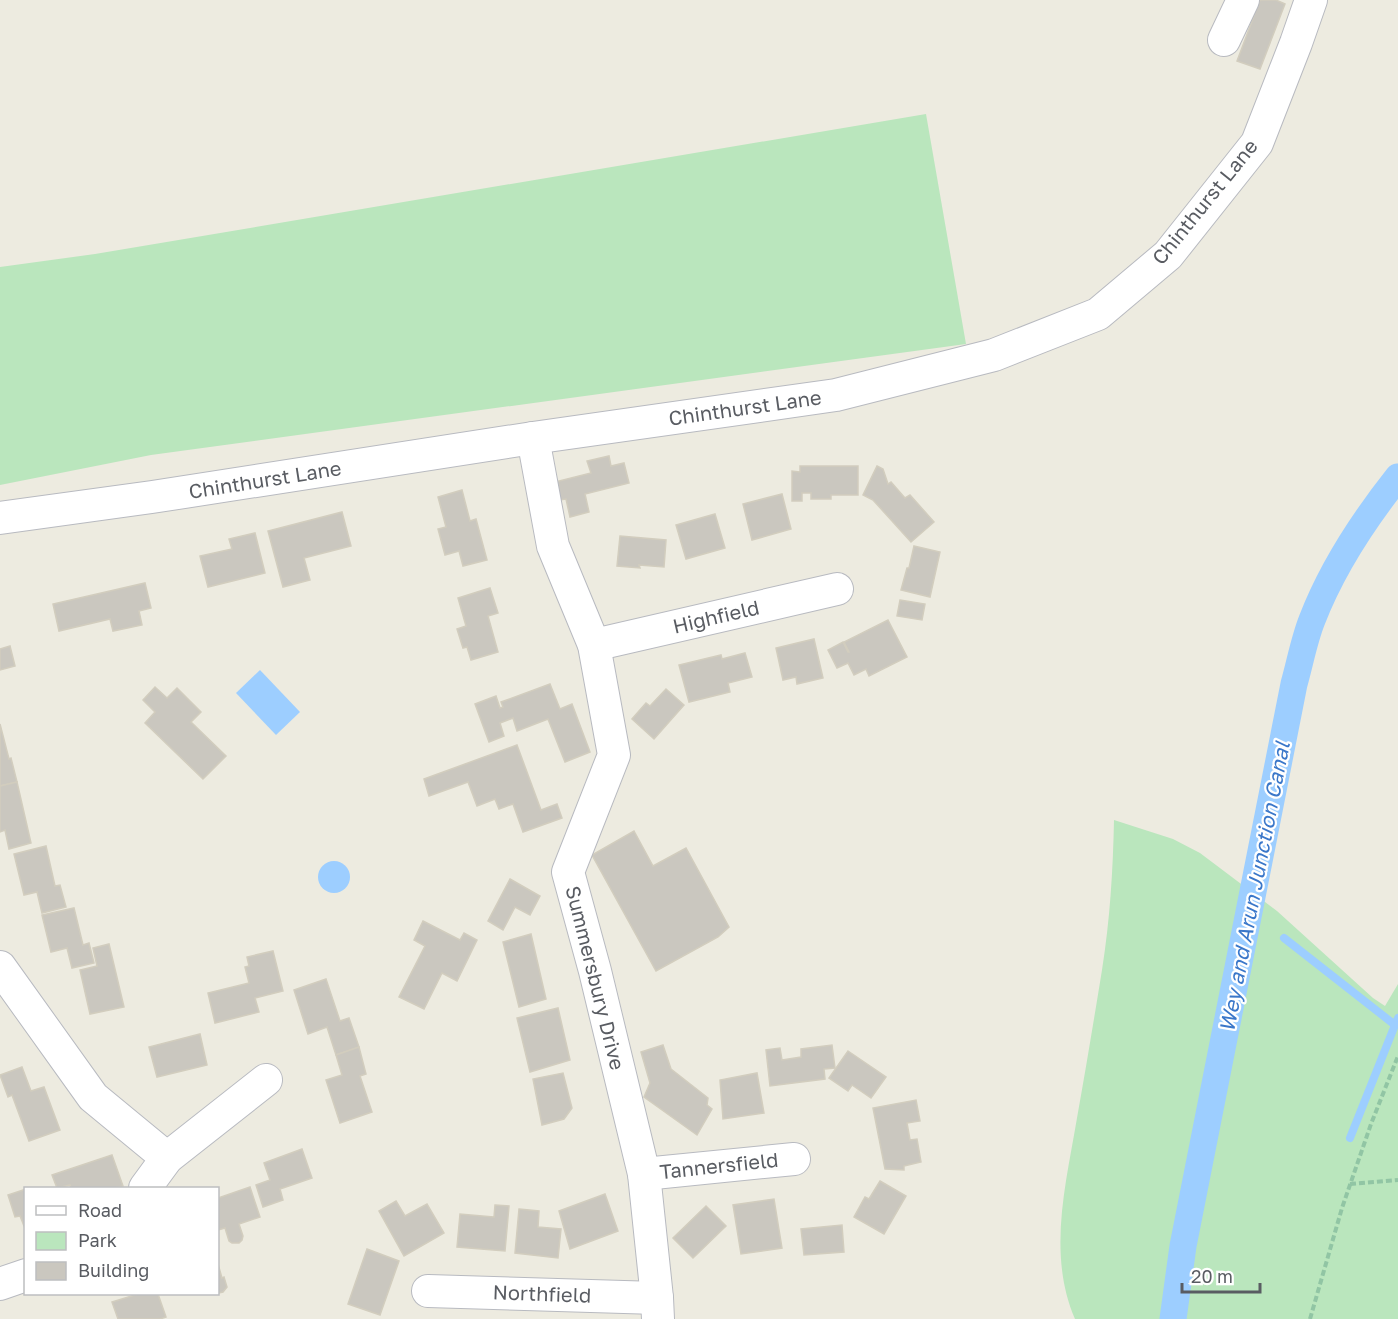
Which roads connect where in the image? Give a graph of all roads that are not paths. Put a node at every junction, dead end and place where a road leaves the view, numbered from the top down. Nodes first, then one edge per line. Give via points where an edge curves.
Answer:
1 (1243, 0) edge
2 (1311, 0) edge
3 (1224, 40) dead end
4 (532, 438) junction
5 (0, 518) edge
6 (837, 589) dead end
7 (594, 645) junction
8 (0, 967) edge
9 (266, 1080) dead end
10 (167, 1158) junction
11 (794, 1159) dead end
12 (644, 1174) junction
13 (146, 1187) edge
14 (24, 1276) edge
15 (0, 1284) edge
16 (428, 1291) dead end
17 (658, 1308) edge

1 - 3 street
2 - 4 street, Chinthurst Lane via 1257,143 1168,255 1098,314 994,354 836,395
4 - 5 street, Chinthurst Lane
4 - 7 street, Summersbury Drive via 553,546
6 - 7 street, Highfield
7 - 12 street, Summersbury Drive via 614,755 568,872
8 - 10 street via 93,1097
9 - 10 street
10 - 13 street
11 - 12 street, Tannersfield
12 - 17 street, Summersbury Drive
14 - 15 street
16 - 17 street, Northfield

